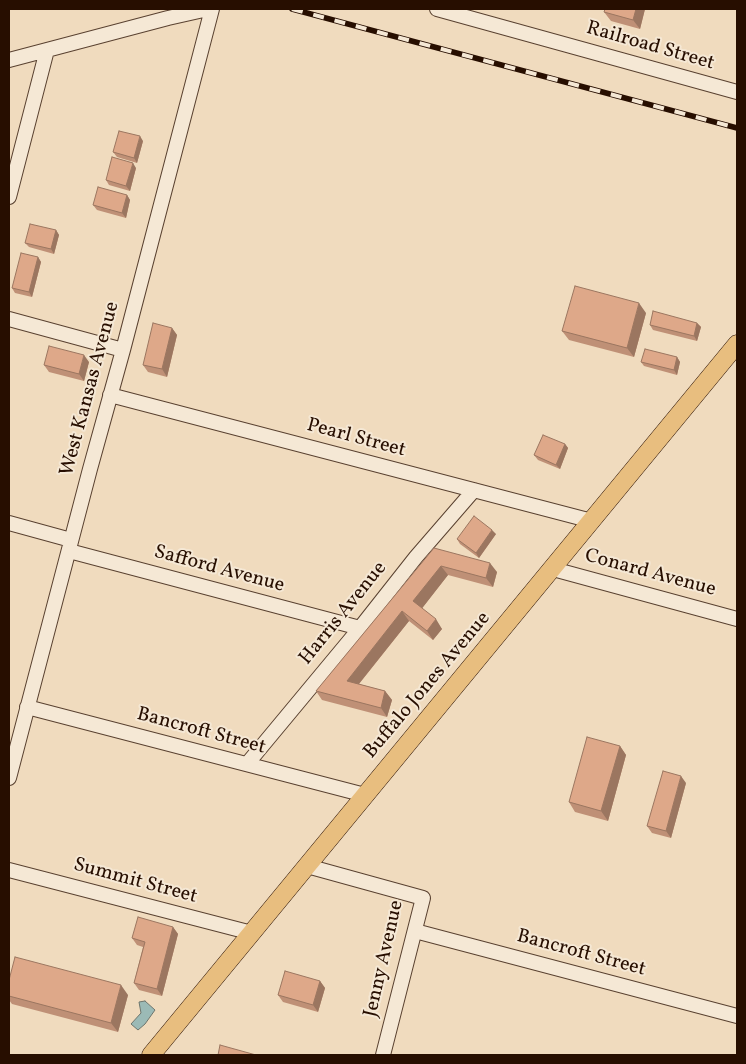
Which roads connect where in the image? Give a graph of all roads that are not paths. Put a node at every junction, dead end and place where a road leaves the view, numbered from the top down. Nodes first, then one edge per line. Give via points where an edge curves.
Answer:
1 (210, 9) edge
2 (437, 9) edge
3 (47, 50) junction
4 (9, 60) edge
5 (737, 92) edge
6 (9, 197) edge
7 (9, 319) edge
8 (737, 344) edge
9 (123, 350) junction
10 (110, 395) junction
11 (474, 490) junction
12 (592, 521) junction
13 (9, 523) edge
14 (70, 546) junction
15 (553, 569) junction
16 (737, 619) edge
17 (360, 628) junction
18 (28, 707) junction
19 (15, 731) edge
20 (248, 764) junction
21 (9, 778) edge
22 (365, 795) junction
23 (307, 866) junction
24 (9, 870) edge
25 (415, 931) junction
26 (252, 933) junction
27 (737, 1016) edge
28 (151, 1055) edge
29 (383, 1055) edge

1 - 3 street
1 - 9 street, West Kansas Avenue
2 - 5 street, Railroad Street
3 - 4 street
3 - 6 street
7 - 9 street
8 - 12 main road, Buffalo Jones Avenue
9 - 10 street, West Kansas Avenue
10 - 11 street, Pearl Street
10 - 14 street, West Kansas Avenue
11 - 12 street, Pearl Street
11 - 17 street, Harris Avenue
12 - 15 main road, Buffalo Jones Avenue
13 - 14 street, Safford Avenue
14 - 17 street, Safford Avenue
14 - 18 street, West Kansas Avenue
15 - 16 street, Conard Avenue
15 - 22 main road, Buffalo Jones Avenue
17 - 20 street, Harris Avenue
18 - 19 street, West Kansas Avenue
18 - 20 street, Bancroft Street
19 - 21 street, West Kansas Avenue
20 - 22 street, Bancroft Street
22 - 23 main road, Buffalo Jones Avenue
23 - 25 street, Jenny Avenue via 424,898
23 - 26 main road, Buffalo Jones Avenue
24 - 26 street, Summit Street
25 - 27 street, Bancroft Street
25 - 29 street, Jenny Avenue
26 - 28 main road, Buffalo Jones Avenue

